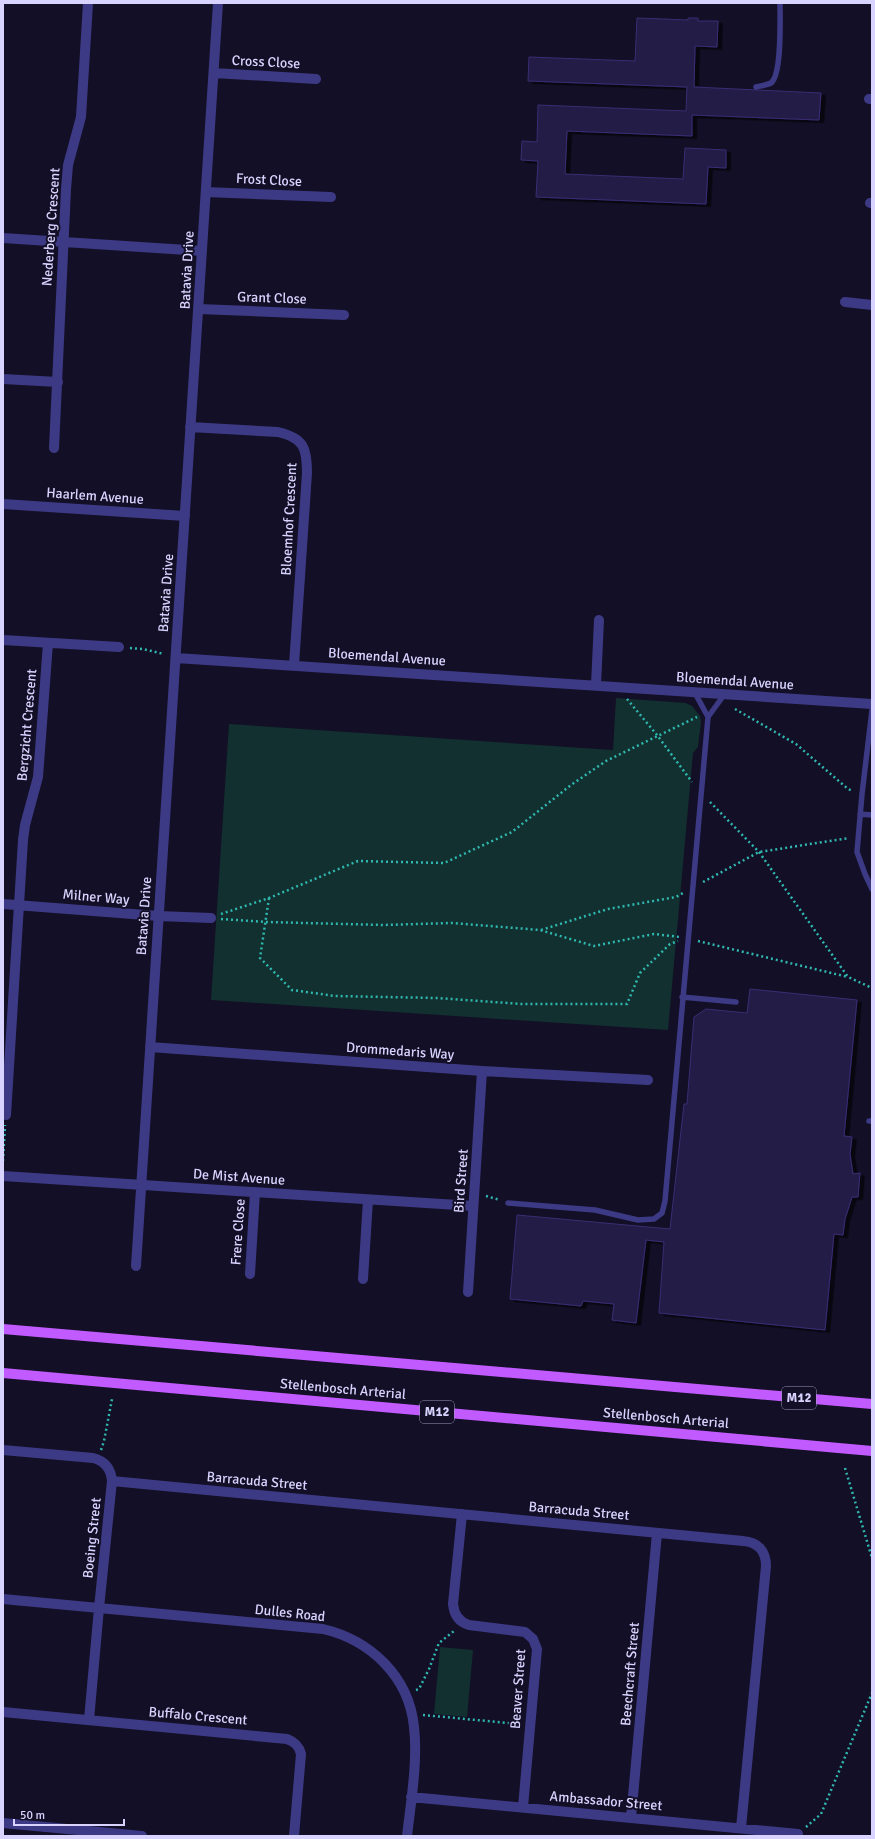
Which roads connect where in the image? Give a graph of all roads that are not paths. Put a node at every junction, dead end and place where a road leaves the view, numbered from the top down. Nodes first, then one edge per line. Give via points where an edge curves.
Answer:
1 (88, 3) edge
2 (218, 3) edge
3 (780, 3) edge
4 (214, 73) junction
5 (316, 79) dead end
6 (756, 87) dead end
7 (206, 192) junction
8 (331, 197) dead end
9 (3, 238) edge
10 (63, 242) junction
11 (202, 251) junction
12 (845, 302) dead end
13 (872, 304) edge
14 (199, 309) junction
15 (344, 315) dead end
16 (3, 379) edge
17 (58, 382) junction
18 (190, 427) junction
19 (54, 448) dead end
20 (3, 504) edge
21 (185, 516) junction
22 (599, 620) dead end
23 (3, 640) edge
24 (48, 643) junction
25 (119, 647) road end
26 (176, 658) junction
27 (294, 665) junction
28 (596, 685) junction
29 (695, 693) junction
30 (724, 695) junction
31 (872, 704) edge
32 (872, 710) edge
33 (708, 717) junction
34 (860, 814) junction
35 (872, 815) edge
36 (872, 888) edge
37 (3, 904) edge
38 (20, 905) junction
39 (158, 916) junction
40 (210, 918) road end
41 (682, 997) junction
42 (736, 1002) dead end
43 (7, 1046) edge
44 (150, 1047) junction
45 (482, 1071) junction
46 (648, 1080) dead end
47 (6, 1115) road end
48 (3, 1176) edge
49 (141, 1184) junction
50 (255, 1192) junction
51 (368, 1200) junction
52 (508, 1203) road end
53 (473, 1206) junction
54 (136, 1266) dead end
55 (250, 1274) dead end
56 (363, 1279) dead end
57 (468, 1292) dead end
58 (3, 1329) edge
59 (3, 1373) edge
60 (872, 1404) edge
61 (3, 1450) edge
62 (872, 1451) edge
63 (112, 1481) junction
64 (462, 1514) junction
65 (657, 1533) junction
66 (3, 1599) edge
67 (98, 1608) junction
68 (3, 1712) edge
69 (89, 1720) junction
70 (411, 1796) junction
71 (523, 1807) junction
72 (631, 1818) junction
73 (3, 1823) edge
74 (740, 1828) junction
75 (798, 1834) road end
76 (142, 1836) edge
77 (294, 1836) edge
78 (407, 1836) edge

1 - 10 street, Nederberg Crescent via 81,117 68,165
2 - 4 street, Batavia Drive
3 - 6 lane via 779,62 776,75 771,83
4 - 5 street, Cross Close
4 - 7 street, Batavia Drive
7 - 8 street, Frost Close
7 - 11 street, Batavia Drive
9 - 10 street
10 - 11 street
10 - 17 street, Nederberg Crescent
11 - 14 street, Batavia Drive
12 - 13 street
14 - 15 street, Grant Close
14 - 18 street, Batavia Drive
16 - 17 street
17 - 19 street, Nederberg Crescent
18 - 21 street, Batavia Drive
18 - 27 street, Bloemhof Crescent via 278,432 292,435 302,443 307,456 307,473
20 - 21 street, Haarlem Avenue
21 - 26 street, Batavia Drive
22 - 28 street
23 - 24 street
24 - 25 street
24 - 38 street, Bergzicht Crescent via 38,777 25,825
26 - 27 street, Bloemendal Avenue
26 - 39 street, Batavia Drive
27 - 28 street, Bloemendal Avenue
28 - 29 street, Bloemendal Avenue
29 - 30 street, Bloemendal Avenue
29 - 33 lane
30 - 31 street, Bloemendal Avenue
30 - 33 lane
32 - 34 lane
33 - 41 lane
34 - 35 lane
34 - 36 lane via 857,852
37 - 38 street, Milner Way
38 - 39 street, Milner Way
38 - 43 street, Bergzicht Crescent
39 - 40 street, Milner Way
39 - 44 street, Batavia Drive
41 - 42 lane
41 - 52 lane via 662,1212 654,1219 638,1220 595,1210
43 - 47 street, Bergzicht Crescent
44 - 45 street, Drommedaris Way
44 - 49 street, Batavia Drive
45 - 46 street, Drommedaris Way
45 - 53 street, Bird Street
48 - 49 street, De Mist Avenue
49 - 50 street, De Mist Avenue
49 - 54 street, Batavia Drive
50 - 51 street, De Mist Avenue
50 - 55 street, Frere Close
51 - 53 street, De Mist Avenue
51 - 56 street
53 - 57 street, Bird Street
58 - 60 main road, M12
59 - 62 main road, Stellenbosch Arterial / M12
61 - 63 street, Boeing Street via 97,1459 110,1470
63 - 64 street, Barracuda Street
63 - 67 street, Boeing Street
64 - 65 street, Barracuda Street
64 - 71 street, Beaver Street via 454,1613 469,1625 521,1631 536,1643
65 - 72 street, Beechcraft Street
65 - 74 street, Barracuda Street via 750,1541 761,1549 766,1560
66 - 67 street, Dulles Road
67 - 69 street, Boeing Street
67 - 70 street, Dulles Road via 323,1629 362,1644 393,1672 406,1694 415,1737
68 - 69 street, Buffalo Crescent
69 - 77 street, Buffalo Crescent via 292,1741 297,1744 301,1754
70 - 71 street, Ambassador Street
70 - 78 street, Dulles Road
71 - 72 street, Ambassador Street
72 - 74 street, Ambassador Street
73 - 76 street
74 - 75 street, Ambassador Street

